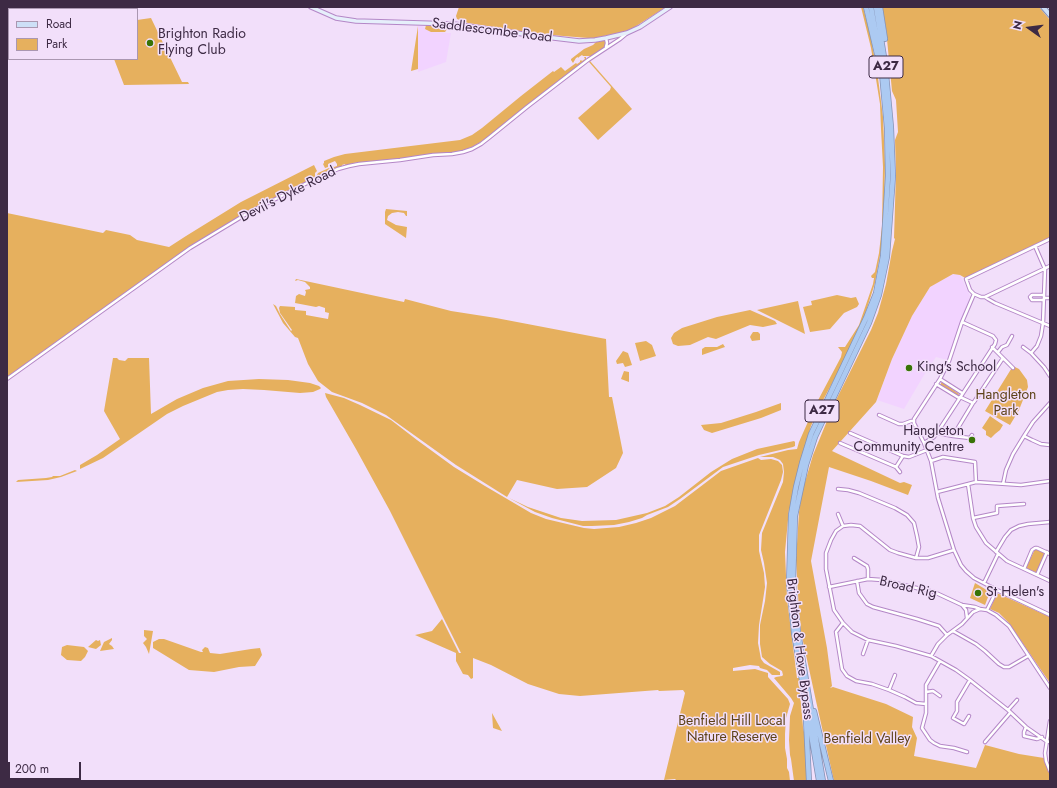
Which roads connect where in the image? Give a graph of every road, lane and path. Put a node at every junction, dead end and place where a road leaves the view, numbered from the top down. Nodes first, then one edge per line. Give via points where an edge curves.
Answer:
1 (311, 7) edge
2 (670, 7) edge
3 (866, 7) edge
4 (871, 7) edge
5 (876, 7) edge
6 (880, 7) edge
7 (1043, 7) edge
8 (1050, 15) edge
9 (626, 33) junction
10 (606, 38) junction
11 (606, 48) junction
12 (885, 62) junction
13 (883, 81) junction
14 (1050, 239) edge
15 (1035, 246) junction
16 (1050, 266) edge
17 (1045, 269) junction
18 (994, 293) junction
19 (974, 294) junction
20 (986, 297) junction
21 (1044, 298) junction
22 (1050, 298) edge
23 (995, 303) junction
24 (962, 322) junction
25 (1043, 323) junction
26 (1050, 326) edge
27 (1012, 336) dead end
28 (992, 347) junction
29 (1024, 347) dead end
30 (998, 352) junction
31 (1031, 353) junction
32 (1003, 358) junction
33 (1014, 368) dead end
34 (1050, 376) edge
35 (7, 379) edge
36 (940, 379) junction
37 (936, 384) junction
38 (962, 393) junction
39 (959, 397) junction
40 (1050, 399) edge
41 (974, 402) dead end
42 (1049, 403) edge
43 (879, 415) dead end
44 (913, 421) junction
45 (850, 433) dead end
46 (937, 433) junction
47 (972, 435) dead end
48 (953, 436) junction
49 (1024, 436) junction
50 (840, 443) dead end
51 (924, 443) junction
52 (1050, 445) edge
53 (927, 450) junction
54 (903, 456) junction
55 (931, 461) junction
56 (896, 467) junction
57 (900, 472) dead end
58 (1050, 481) edge
59 (976, 482) junction
60 (968, 484) junction
61 (1003, 484) junction
62 (838, 489) dead end
63 (937, 492) junction
64 (1024, 504) dead end
65 (838, 514) dead end
66 (973, 518) junction
67 (1050, 522) edge
68 (843, 526) junction
69 (954, 550) junction
70 (997, 553) junction
71 (1049, 553) edge
72 (854, 558) dead end
73 (916, 558) junction
74 (1024, 569) junction
75 (1037, 575) junction
76 (868, 579) junction
77 (857, 581) junction
78 (1050, 581) edge
79 (984, 583) junction
80 (829, 587) junction
81 (997, 590) junction
82 (962, 604) junction
83 (980, 609) junction
84 (987, 610) junction
85 (1050, 614) edge
86 (967, 618) junction
87 (843, 623) junction
88 (953, 631) junction
89 (947, 635) junction
90 (868, 640) junction
91 (863, 654) dead end
92 (931, 656) junction
93 (1028, 656) junction
94 (940, 661) junction
95 (895, 675) dead end
96 (970, 680) junction
97 (807, 684) junction
98 (1050, 688) edge
99 (889, 690) junction
100 (926, 692) junction
101 (940, 696) dead end
102 (805, 700) junction
103 (1017, 700) dead end
104 (926, 704) junction
105 (1008, 710) junction
106 (1010, 713) junction
107 (969, 716) dead end
108 (1050, 721) edge
109 (1026, 727) junction
110 (1042, 738) junction
111 (1048, 741) edge
112 (985, 742) dead end
113 (967, 752) dead end
114 (1050, 771) edge
115 (808, 781) edge
116 (819, 781) edge
117 (823, 781) edge
118 (831, 781) edge

1 - 10 street, Saddlescombe Road via 336,18 356,22 446,23 558,39
2 - 9 street, Devil's Dyke Road
3 - 13 highway, A27
4 - 13 highway, Brighton & Hove Bypass / A27
5 - 12 highway, Brighton & Hove Bypass / A27
6 - 12 highway, A27
7 - 8 main road
9 - 10 street, Saddlescombe Road
9 - 11 street, Devil's Dyke Road
10 - 11 street
11 - 35 street, Devil's Dyke Road via 472,149 338,169 248,213 190,248
12 - 97 highway, Brighton & Hove Bypass / A27 via 893,176 885,265 879,295 869,323 815,437 795,516 793,583
13 - 102 highway, Brighton & Hove Bypass / A27 via 888,176 883,256 876,293 856,342 811,434 791,515 789,583
14 - 15 street
15 - 17 street
15 - 19 street via 966,279
16 - 17 street
17 - 18 street
17 - 21 street
18 - 20 street
18 - 23 street
19 - 20 street
19 - 24 street
20 - 23 street
21 - 22 street
21 - 25 street
23 - 25 street
24 - 28 street via 993,336 996,340
24 - 36 street
25 - 26 street
25 - 31 street via 1037,346
27 - 30 street
28 - 30 street
28 - 38 street
29 - 31 street
30 - 32 street
31 - 34 street
32 - 33 street
32 - 41 street
36 - 37 street
36 - 38 street
37 - 39 street
37 - 44 street
38 - 39 street
39 - 46 street
39 - 48 street via 974,404
40 - 42 street
42 - 49 street
43 - 44 street via 899,424
44 - 51 street
45 - 54 street
46 - 48 street
46 - 51 street
47 - 48 street via 970,438
49 - 52 street
49 - 61 street via 1013,454
50 - 56 street
51 - 53 street
53 - 54 street via 909,457
53 - 55 street
54 - 56 street
55 - 59 street via 943,457 975,462
55 - 63 street
56 - 57 street
58 - 61 street via 1021,485
59 - 60 street
59 - 61 street
60 - 63 street
60 - 66 street
62 - 73 street via 859,492 907,515 914,523 917,536 919,547
63 - 69 street
64 - 66 street via 996,506 997,513
65 - 68 street
66 - 70 street via 981,536
67 - 70 street via 1028,524 1011,530
68 - 73 street via 860,526 890,550
68 - 80 street via 830,540 826,553
69 - 73 street via 928,558
69 - 79 street via 970,576
70 - 74 street
70 - 79 street
71 - 74 street via 1035,548
71 - 75 street
72 - 76 street via 867,566
74 - 75 street
75 - 78 street
76 - 77 street, Broad Rig
76 - 82 street, Broad Rig via 934,592
77 - 80 street, Broad Rig
77 - 89 street via 859,593 867,604 939,626
79 - 81 street
80 - 87 street via 834,610
81 - 84 street
81 - 85 street
82 - 83 street, Broad Rig
82 - 86 street
83 - 84 street, Broad Rig
83 - 86 street via 972,612
84 - 93 street via 1009,626
86 - 88 street
87 - 90 street via 852,632
87 - 99 street via 836,632 842,669 847,676 856,681
88 - 89 street
88 - 93 street via 976,644 1004,667 1009,667
89 - 92 street
90 - 91 street
90 - 92 street
92 - 94 street
93 - 98 street
94 - 96 street
94 - 100 street via 926,685
95 - 99 street
96 - 105 street
96 - 107 street via 957,702 957,711 953,718 964,724
97 - 117 highway, Brighton & Hove Bypass / A27
97 - 118 highway, A27
99 - 104 street via 916,703
100 - 101 street
100 - 104 street
102 - 115 highway, A27
102 - 116 highway, Brighton & Hove Bypass / A27
103 - 105 street
104 - 113 street via 922,728 930,740 940,746
105 - 106 street
106 - 109 street
106 - 112 street
108 - 111 street
109 - 110 street
109 - 110 street via 1024,736
110 - 111 street
111 - 114 street via 1046,761

